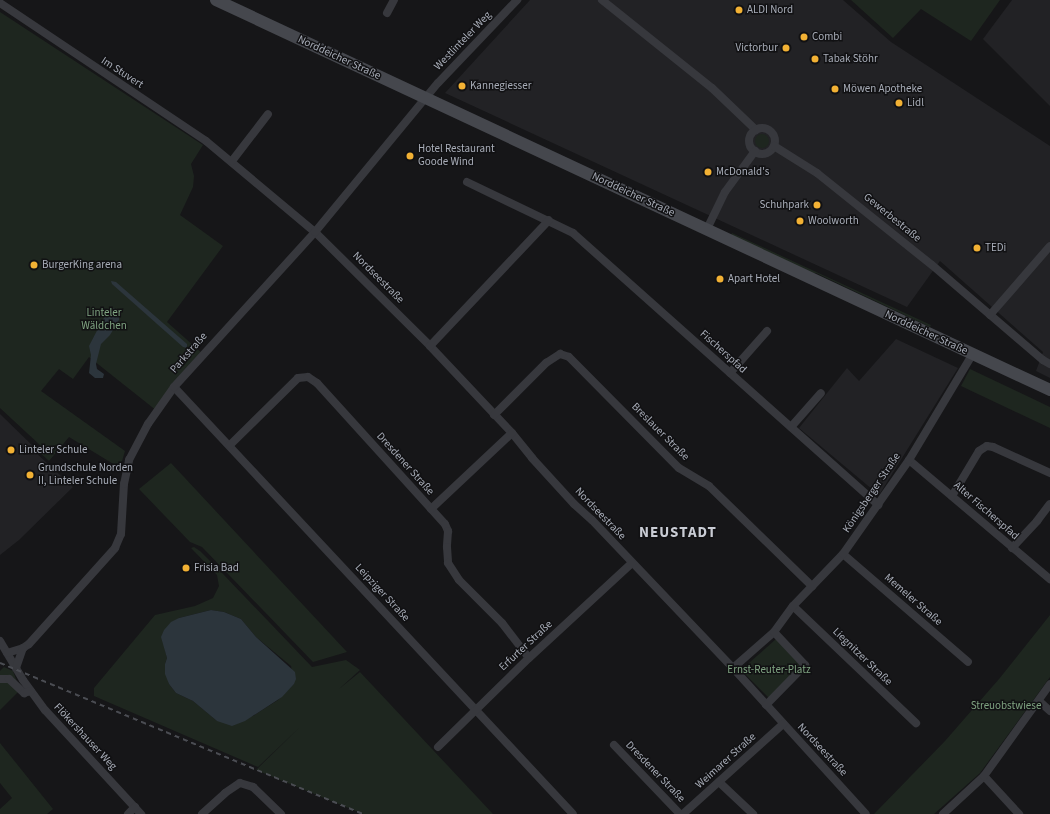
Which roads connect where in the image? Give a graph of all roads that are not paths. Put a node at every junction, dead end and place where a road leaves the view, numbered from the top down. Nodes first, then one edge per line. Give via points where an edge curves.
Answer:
1 (216, 0) edge
2 (394, 0) edge
3 (517, 0) edge
4 (602, 0) edge
5 (0, 4) edge
6 (387, 13) dead end
7 (426, 98) junction
8 (268, 114) dead end
9 (756, 130) junction
10 (774, 146) junction
11 (755, 151) junction
12 (232, 161) junction
13 (467, 182) dead end
14 (549, 220) junction
15 (707, 229) junction
16 (315, 232) junction
17 (1050, 246) edge
18 (990, 315) junction
19 (767, 331) dead end
20 (430, 346) junction
21 (972, 355) junction
22 (1050, 364) edge
23 (730, 373) junction
24 (174, 387) junction
25 (1050, 390) edge
26 (821, 393) dead end
27 (494, 415) junction
28 (791, 428) junction
29 (512, 433) junction
30 (230, 444) junction
31 (909, 460) junction
32 (1050, 472) edge
33 (952, 496) junction
34 (1050, 504) edge
35 (878, 505) junction
36 (430, 509) junction
37 (1012, 548) junction
38 (843, 554) junction
39 (632, 563) junction
40 (1050, 580) edge
41 (812, 586) junction
42 (794, 606) junction
43 (774, 632) junction
44 (0, 641) edge
45 (23, 648) junction
46 (7, 653) junction
47 (529, 658) junction
48 (968, 662) dead end
49 (733, 668) junction
50 (17, 670) junction
51 (0, 680) edge
52 (1050, 684) edge
53 (31, 691) junction
54 (1039, 701) junction
55 (766, 705) junction
56 (476, 710) junction
57 (1050, 712) edge
58 (916, 723) dead end
59 (783, 724) junction
60 (614, 745) dead end
61 (438, 747) dead end
62 (984, 776) junction
63 (719, 782) junction
64 (135, 807) junction
65 (128, 814) edge
66 (141, 814) edge
67 (202, 814) edge
68 (281, 814) edge
69 (573, 814) edge
70 (682, 814) edge
71 (753, 814) edge
72 (866, 814) edge
73 (943, 814) edge
74 (1019, 814) edge

1 - 7 main road, Norddeicher Straße
2 - 6 street
3 - 7 street, Westlinteler Weg
4 - 9 street via 712,88
5 - 12 street, Im Stuvert via 206,140
7 - 15 main road, Norddeicher Straße
7 - 16 street, Parkstraße
8 - 12 street
9 - 10 street via 762,128 770,131 774,138
9 - 11 street via 750,140 750,145
10 - 11 street via 765,153
10 - 18 street, Gewerbestraße via 817,173
11 - 15 street via 725,192
12 - 16 street, Im Stuvert
13 - 14 street, Fischerspfad
14 - 20 street
14 - 23 street, Fischerspfad via 573,233
15 - 21 main road, Norddeicher Straße
16 - 20 street, Nordseestraße
16 - 24 street, Parkstraße
17 - 18 street
18 - 22 street, Gewerbestraße
19 - 23 street
20 - 27 street, Nordseestraße
21 - 25 main road, Norddeicher Straße
21 - 31 street, Königsberger Straße
23 - 28 street, Fischerspfad
24 - 30 street, Leipziger Straße
24 - 45 street, Parkstraße via 148,424 129,460 121,534 116,548
26 - 28 street
27 - 29 street, Nordseestraße
27 - 41 street, Breslauer Straße via 546,363 560,354 569,357 679,468 709,486
28 - 35 street, Fischerspfad
29 - 36 street
29 - 39 street, Nordseestraße via 532,458
30 - 36 street, Dresdener Straße via 298,378 308,377 318,383
30 - 56 street, Leipziger Straße
31 - 33 street, Alter Fischerspfad
31 - 35 street, Königsberger Straße
32 - 33 street via 993,446 987,446 979,451
33 - 37 street, Alter Fischerspfad
34 - 37 street
35 - 38 street, Königsberger Straße
36 - 47 street, Dresdener Straße via 445,524 448,531 448,563 459,580 502,623
37 - 40 street, Alter Fischerspfad
38 - 41 street, Königsberger Straße
38 - 48 street, Memeler Straße
39 - 47 street, Erfurter Straße
39 - 49 street, Nordseestraße
41 - 42 street, Königsberger Straße
42 - 43 street, Königsberger Straße
42 - 58 street, Liegnitzer Straße
43 - 49 street, Königsberger Straße
43 - 55 street via 805,665
44 - 46 street, Flökershauser Weg
45 - 46 street, Parkstraße
45 - 50 street, Parkstraße
46 - 50 street, Flökershauser Weg
47 - 56 street, Erfurter Straße
49 - 55 street, Nordseestraße
50 - 53 street, Flökershauser Weg
51 - 53 street via 9,679 24,693
52 - 54 street
53 - 64 street, Flökershauser Weg via 45,710
54 - 57 street
54 - 62 street
55 - 59 street, Nordseestraße
56 - 61 street, Erfurter Straße
56 - 69 street, Leipziger Straße
59 - 63 street, Weimarer Straße
59 - 72 street, Nordseestraße
60 - 70 street, Dresdener Straße
62 - 73 street
62 - 74 street
63 - 70 street, Weimarer Straße
63 - 71 street
64 - 65 street
64 - 66 street, Flökershauser Weg
67 - 68 street via 240,783 253,787

